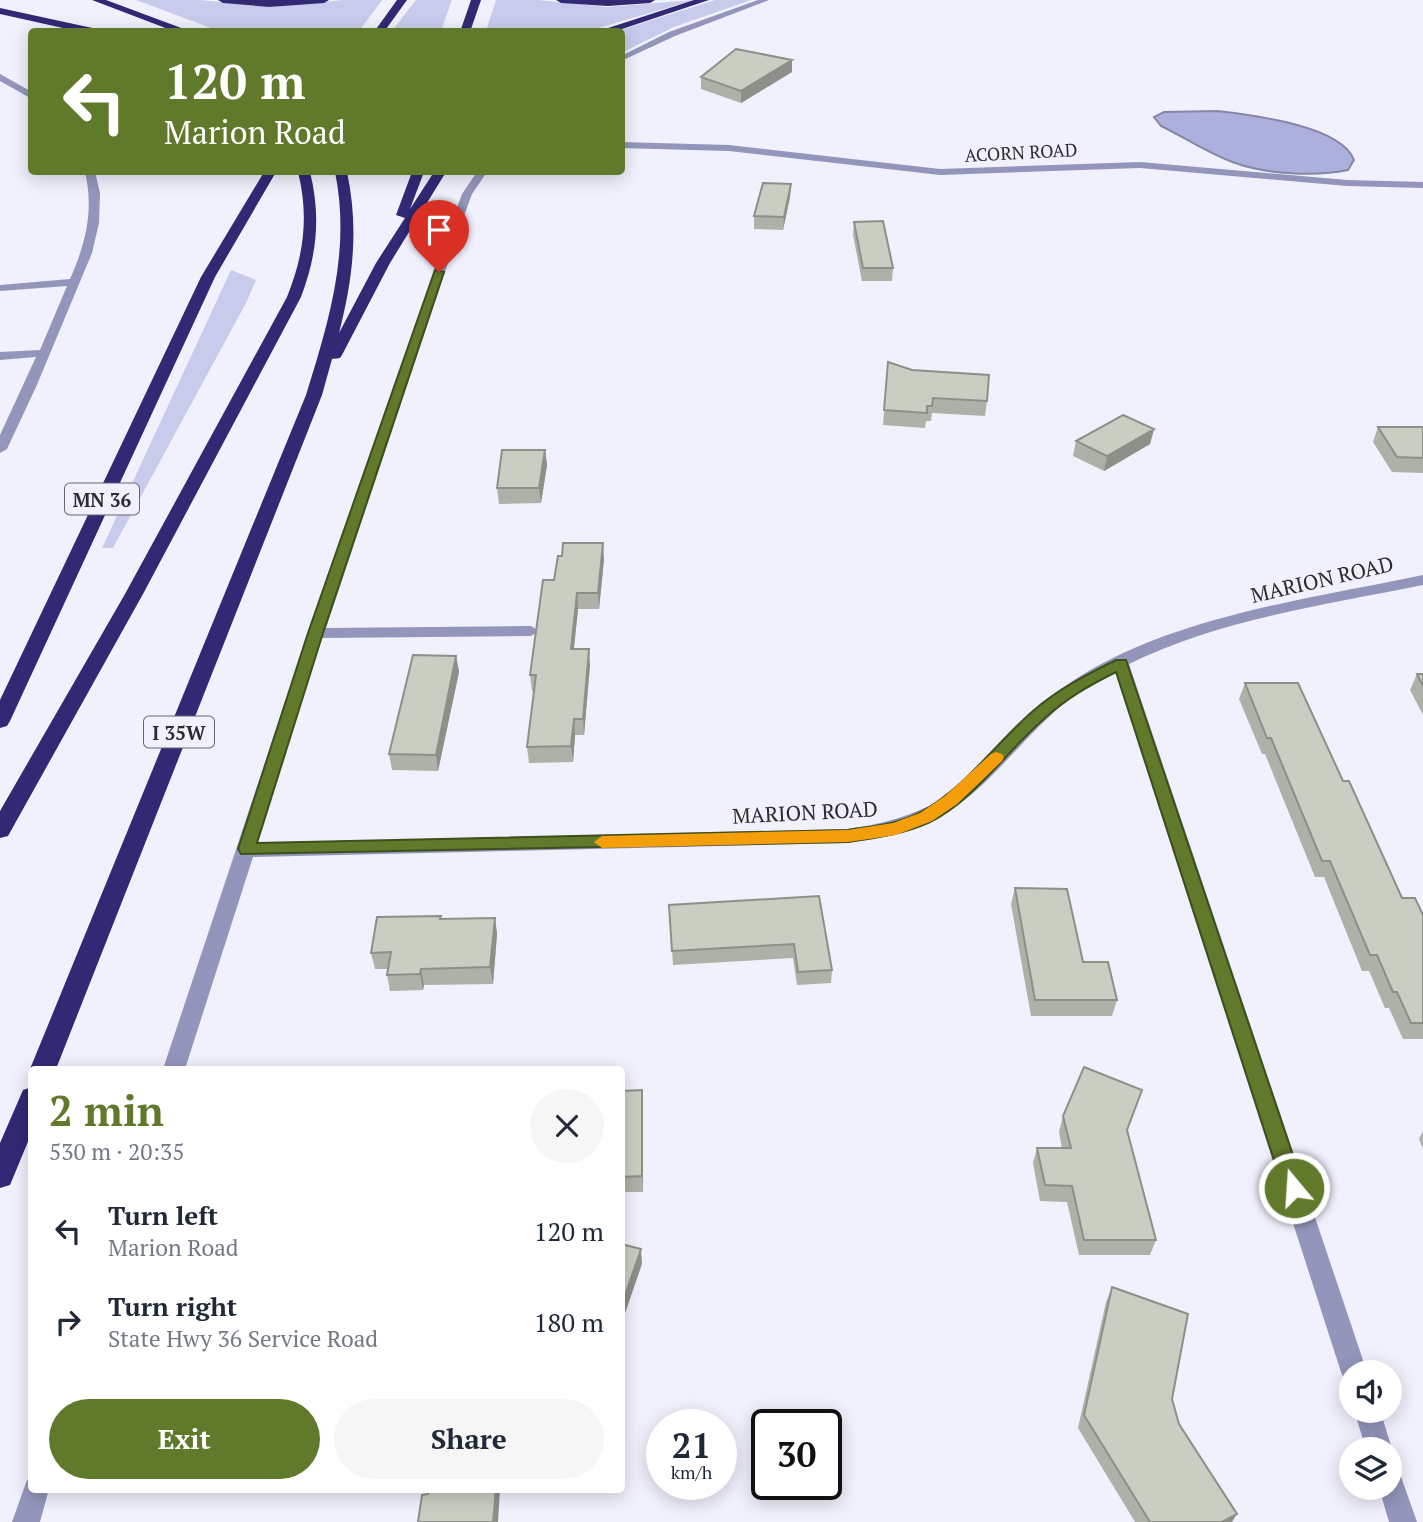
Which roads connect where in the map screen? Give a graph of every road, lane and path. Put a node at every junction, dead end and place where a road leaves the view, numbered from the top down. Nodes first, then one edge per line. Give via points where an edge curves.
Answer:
1 (97, 0) edge
2 (223, 0) edge
3 (324, 0) edge
4 (402, 0) edge
5 (476, 0) edge
6 (561, 0) edge
7 (650, 0) edge
8 (704, 0) edge
9 (765, 0) edge
10 (0, 11) edge
11 (79, 28) edge
12 (176, 28) edge
13 (382, 28) edge
14 (466, 28) edge
15 (614, 28) edge
16 (625, 57) edge
17 (0, 77) edge
18 (28, 94) edge
19 (625, 145) edge
20 (91, 175) edge
21 (268, 175) edge
22 (305, 175) edge
23 (342, 175) edge
24 (417, 175) edge
25 (438, 175) edge
26 (480, 175) edge
27 (1423, 185) edge
28 (383, 263) junction
29 (75, 282) junction
30 (0, 288) edge
31 (45, 353) junction
32 (0, 356) edge
33 (314, 395) junction
34 (0, 449) edge
35 (1423, 580) edge
36 (531, 631) dead end
37 (316, 633) junction
38 (1121, 663) junction
39 (0, 722) edge
40 (0, 830) edge
41 (247, 849) junction
42 (44, 1066) edge
43 (175, 1066) edge
44 (28, 1108) edge
45 (0, 1176) edge
46 (1350, 1360) edge
47 (35, 1493) edge
48 (1396, 1500) edge
49 (26, 1522) edge
50 (1403, 1522) edge

1 - 12 highway
2 - 3 highway via 279,4
4 - 13 highway
5 - 14 highway
6 - 7 highway
8 - 15 highway
9 - 16 street via 672,34
10 - 11 highway
17 - 18 street
19 - 27 street, ACORN ROAD via 729,148 940,172 1140,165
20 - 29 street via 94,223
21 - 39 highway, MN 36 via 208,277
22 - 40 highway via 313,222 310,249 294,297
23 - 33 highway, I 35W via 350,224 347,258
24 - 28 highway
25 - 28 highway
26 - 37 street via 456,224
28 - 33 highway
29 - 30 street
29 - 31 street
31 - 32 street
31 - 34 street
33 - 42 highway, I 35W
35 - 38 street, MARION ROAD via 1273,612 1163,642
36 - 37 street
37 - 41 street
38 - 41 street, MARION ROAD via 1065,692 951,800 896,829 848,836
38 - 46 street
41 - 43 street
44 - 45 highway
47 - 49 street
48 - 50 street

